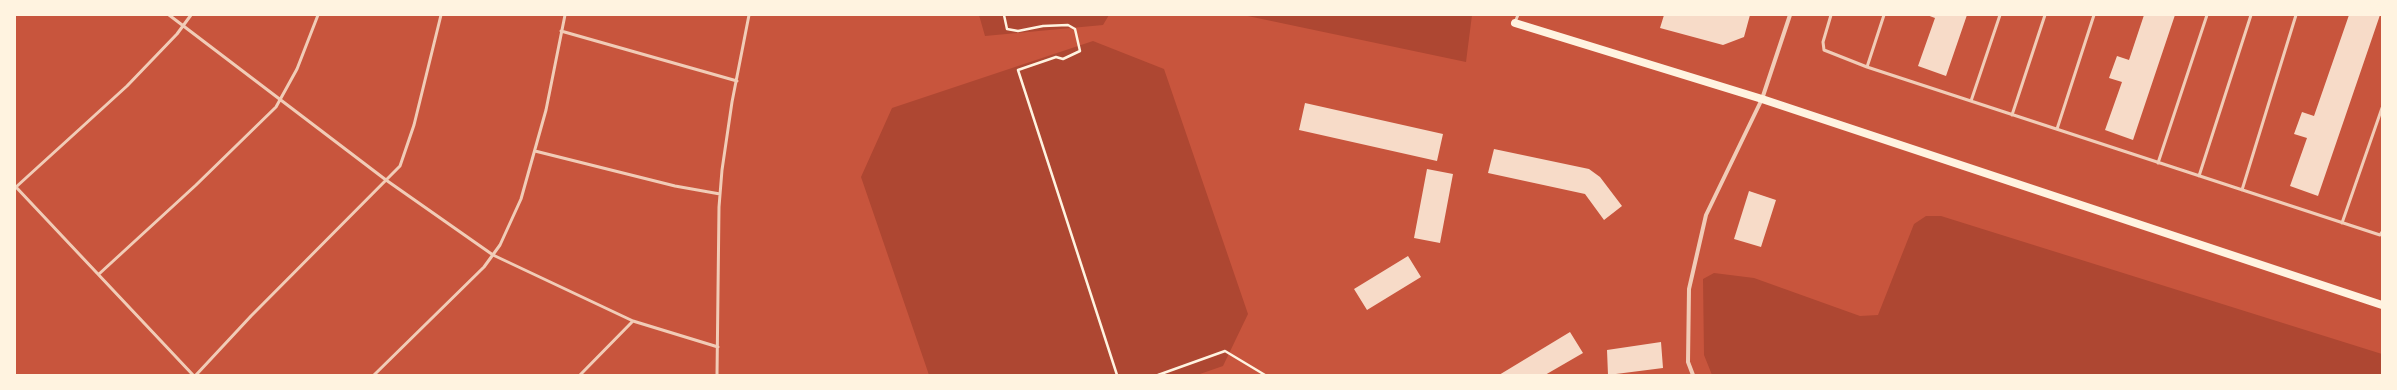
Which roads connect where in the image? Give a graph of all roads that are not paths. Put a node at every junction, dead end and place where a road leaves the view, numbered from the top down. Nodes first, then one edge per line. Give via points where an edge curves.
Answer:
1 (169, 15) edge
2 (191, 15) edge
3 (318, 15) edge
4 (441, 15) edge
5 (565, 15) edge
6 (749, 15) edge
7 (1518, 15) edge
8 (1790, 15) edge
9 (1831, 15) edge
10 (1884, 15) edge
11 (2000, 15) edge
12 (2045, 15) edge
13 (2094, 15) edge
14 (2207, 15) edge
15 (2250, 15) edge
16 (2296, 15) edge
17 (1515, 23) joint
18 (184, 25) junction
19 (561, 31) junction
20 (1867, 67) junction
21 (736, 81) junction
22 (280, 99) junction
23 (1762, 99) junction
24 (1971, 101) junction
25 (2382, 108) edge
26 (2012, 115) junction
27 (2057, 129) junction
28 (535, 151) junction
29 (2158, 163) junction
30 (2199, 176) junction
31 (386, 180) junction
32 (15, 186) edge
33 (2242, 190) junction
34 (720, 194) junction
35 (2342, 223) junction
36 (2382, 232) edge
37 (492, 255) junction
38 (99, 274) junction
39 (2382, 305) edge
40 (633, 321) junction
41 (718, 347) junction
42 (193, 375) edge
43 (196, 375) edge
44 (374, 375) edge
45 (580, 375) edge
46 (717, 375) edge
47 (1693, 375) edge

1 - 18 lane
2 - 18 lane
3 - 22 lane via 297,69
4 - 31 lane via 407,146 400,166
5 - 19 lane
6 - 21 lane
7 - 17 lane
8 - 23 street
9 - 20 lane via 1823,42 1824,50
10 - 20 lane
11 - 24 lane
12 - 26 lane
13 - 27 lane
14 - 29 lane
15 - 30 lane
16 - 33 lane
17 - 23 main road
18 - 22 lane
18 - 32 lane via 122,91
19 - 21 lane
19 - 28 lane via 546,110
20 - 24 lane
21 - 34 lane
22 - 31 lane
22 - 38 lane via 276,106 196,185
23 - 39 main road
23 - 47 street via 1706,215 1689,289 1688,362
24 - 26 lane
25 - 35 lane
26 - 27 lane
27 - 29 lane
28 - 34 lane via 674,186
28 - 37 lane via 521,199 500,244
29 - 30 lane
30 - 33 lane
31 - 37 lane
31 - 43 lane
32 - 38 lane
33 - 35 lane
34 - 41 lane
35 - 36 lane via 2380,235
37 - 40 lane
37 - 44 lane via 484,267 444,308
38 - 42 lane
40 - 41 lane
40 - 45 lane
41 - 46 lane

